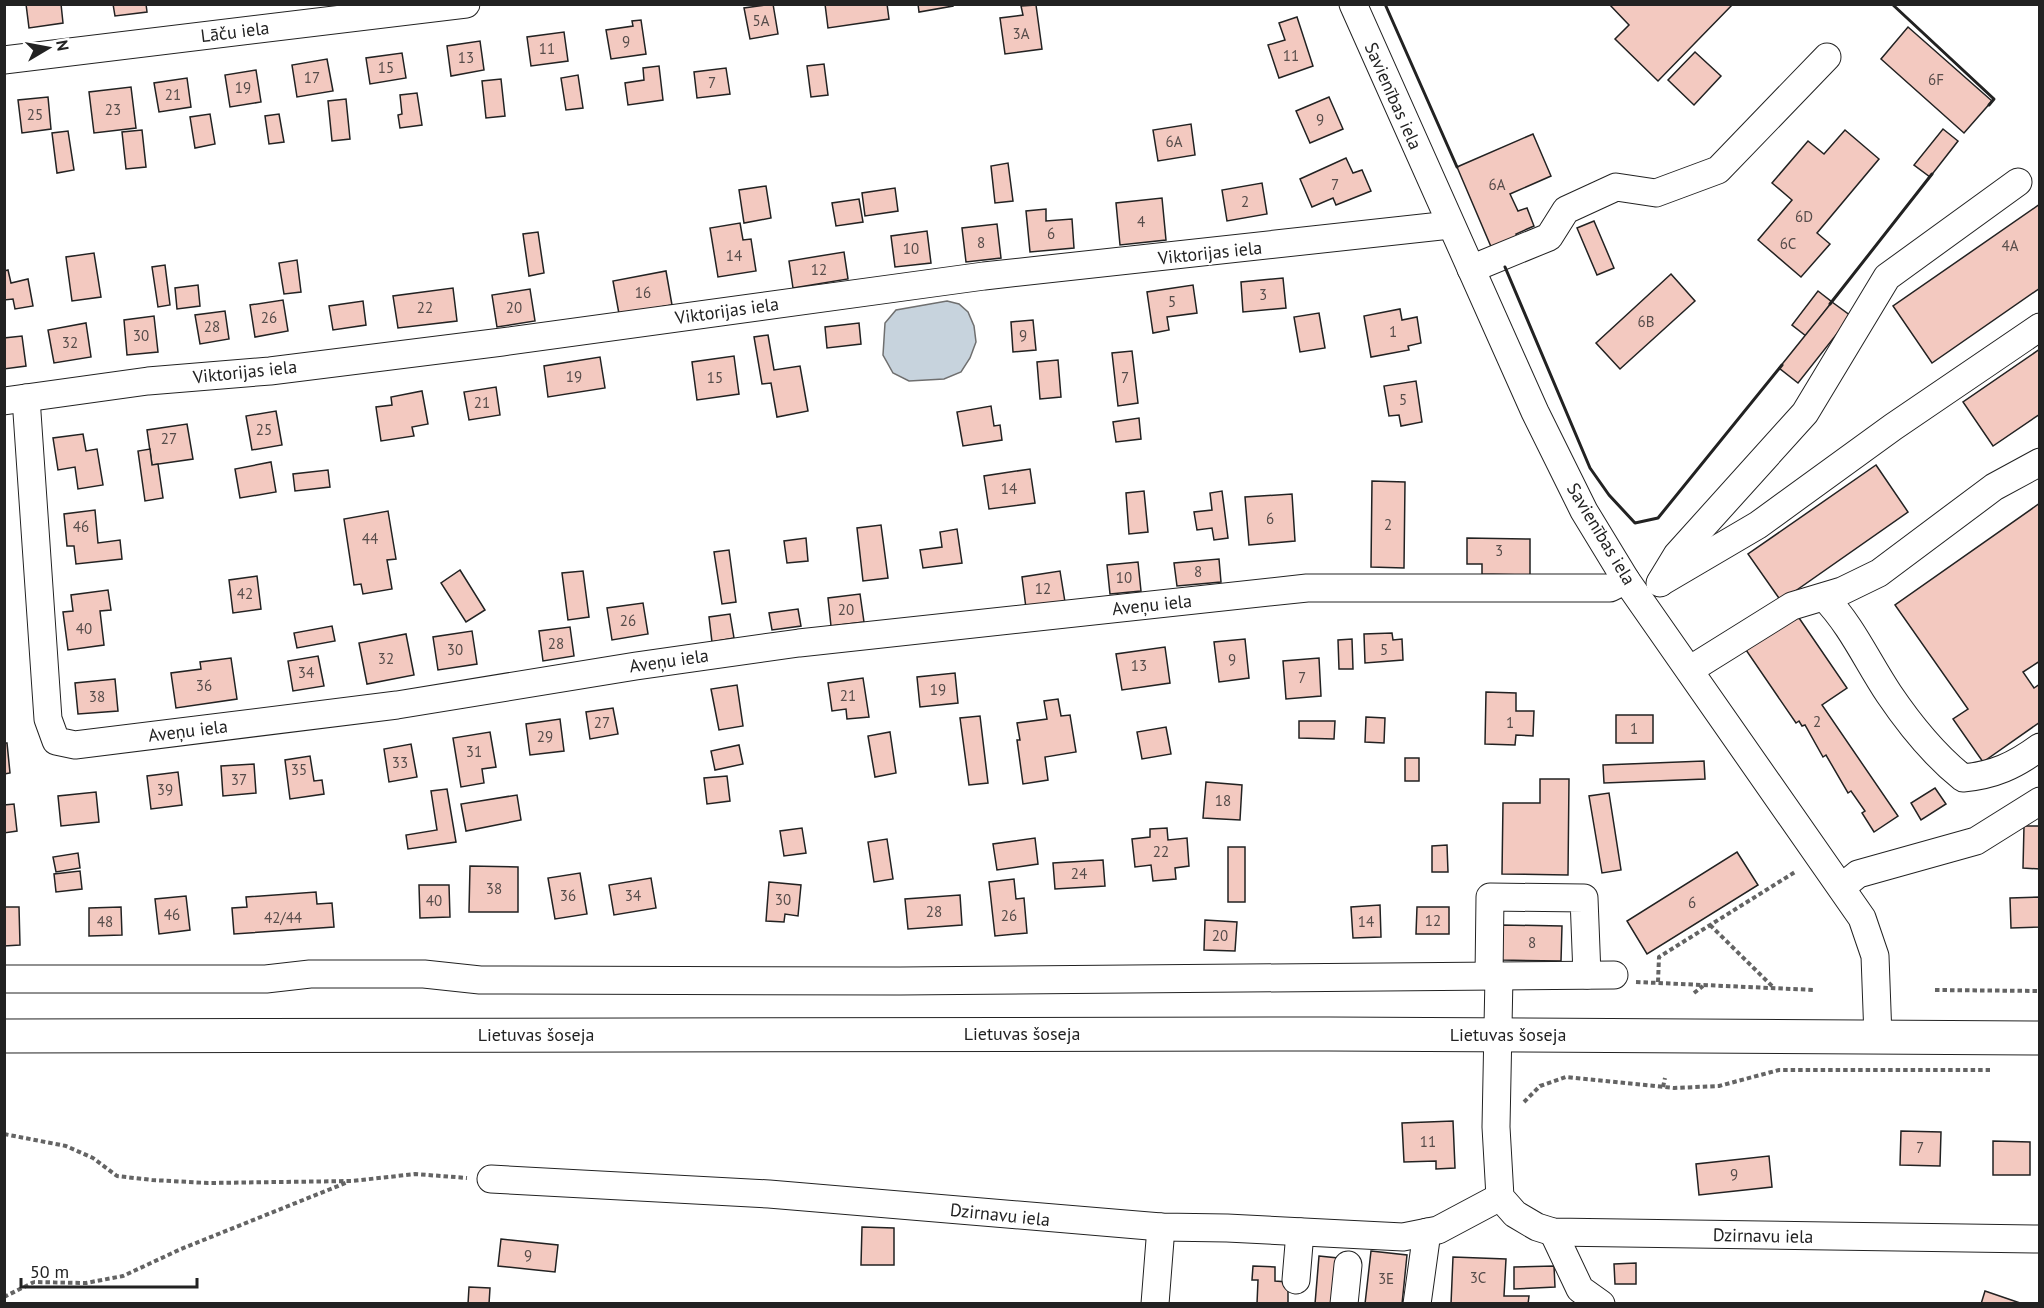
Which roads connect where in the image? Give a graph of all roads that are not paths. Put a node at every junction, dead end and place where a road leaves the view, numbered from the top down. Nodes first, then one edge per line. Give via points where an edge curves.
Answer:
1 (466, 4) edge
2 (1353, 4) edge
3 (1827, 57) dead end
4 (4, 60) edge
5 (2019, 182) dead end
6 (1450, 225) junction
7 (1470, 269) junction
8 (2040, 327) edge
9 (15, 400) edge
10 (2040, 462) edge
11 (1643, 587) junction
12 (1824, 597) junction
13 (1691, 669) junction
14 (2040, 747) edge
15 (2040, 801) edge
16 (1842, 887) junction
17 (1587, 975) junction
18 (1614, 975) road end
19 (1494, 976) junction
20 (4, 979) edge
21 (1498, 1035) junction
22 (4, 1036) edge
23 (1878, 1037) junction
24 (2040, 1038) edge
25 (491, 1179) road end
26 (1500, 1197) junction
27 (1161, 1227) junction
28 (1300, 1232) junction
29 (1427, 1232) junction
30 (1554, 1232) junction
31 (2040, 1239) edge
32 (1348, 1265) dead end
33 (1296, 1280) dead end
34 (1155, 1304) edge
35 (1344, 1304) edge
36 (1417, 1304) edge
37 (1600, 1304) edge

1 - 4 street, Lāču iela
2 - 6 street, Savienības iela
3 - 7 street via 1718,170 1656,193 1616,187 1566,210 1549,237
5 - 11 street via 1887,277 1805,413 1677,555
6 - 7 street, Savienības iela
6 - 9 street, Viktorijas iela via 984,276 502,342 148,381
7 - 11 street, Savienības iela via 1584,511
8 - 11 street via 1758,525
9 - 11 street, Aveņu iela via 48,719 56,741 75,745 397,705 799,644 1284,590 1381,586
10 - 12 street via 1994,487 1879,573
11 - 13 street, Savienības iela
12 - 13 street via 1792,606
12 - 14 street via 1837,610 1888,693 1937,757 1963,777 1989,776
13 - 16 street, Savienības iela
15 - 16 street via 1976,841 1858,874
16 - 23 street, Savienības iela via 1862,918 1875,956
17 - 18 street
17 - 19 street
17 - 19 street via 1584,898 1490,897
19 - 20 street via 900,981 480,980 424,974 310,974 266,979
19 - 21 street
21 - 22 main road, Lietuvas šoseja
21 - 23 main road, Lietuvas šoseja
21 - 26 street via 1496,1127
23 - 24 main road, Lietuvas šoseja
25 - 27 street, Dzirnavu iela via 769,1194
26 - 29 street, Dzirnavu iela
26 - 30 street, Dzirnavu iela via 1515,1214
27 - 28 street, Dzirnavu iela
27 - 34 street
28 - 29 street, Dzirnavu iela via 1402,1237
28 - 33 street
29 - 36 street
30 - 31 street, Dzirnavu iela
30 - 37 street via 1580,1289
32 - 35 street

